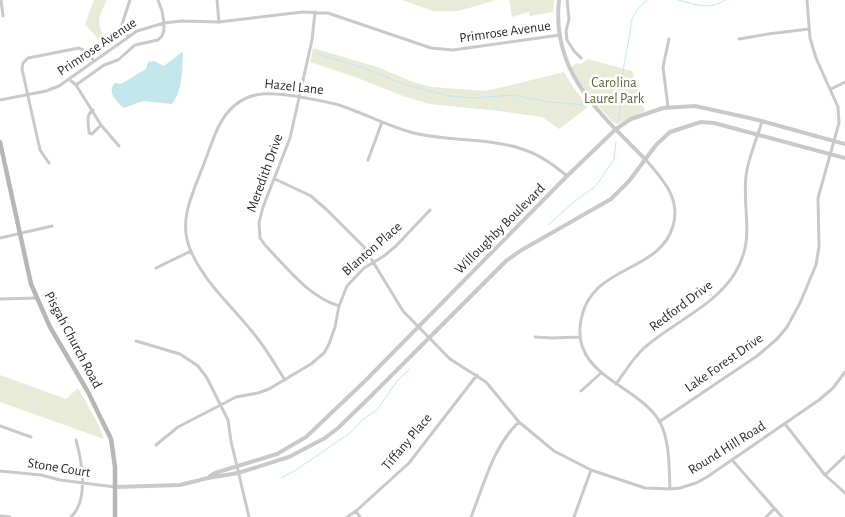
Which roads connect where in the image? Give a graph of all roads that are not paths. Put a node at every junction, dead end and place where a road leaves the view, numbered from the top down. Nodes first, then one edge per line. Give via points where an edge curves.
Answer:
1 (1, 0) edge
2 (130, 0) edge
3 (158, 0) edge
4 (217, 0) edge
5 (559, 0) edge
6 (567, 0) edge
7 (807, 0) edge
8 (315, 12) junction
9 (3, 16) dead end
10 (219, 22) junction
11 (164, 23) junction
12 (809, 29) junction
13 (560, 36) junction
14 (128, 37) junction
15 (669, 38) dead end
16 (739, 39) dead end
17 (581, 58) dead end
18 (94, 61) junction
19 (69, 80) junction
20 (845, 82) edge
21 (76, 85) junction
22 (831, 89) junction
23 (27, 94) junction
24 (300, 97) junction
25 (0, 100) edge
26 (668, 107) junction
27 (93, 110) junction
28 (762, 121) junction
29 (382, 122) junction
30 (101, 125) junction
31 (616, 129) junction
32 (758, 135) junction
33 (836, 141) junction
34 (0, 142) edge
35 (845, 144) edge
36 (119, 146) dead end
37 (831, 154) junction
38 (845, 158) edge
39 (368, 160) dead end
40 (646, 160) junction
41 (49, 163) dead end
42 (567, 176) junction
43 (274, 179) junction
44 (430, 210) dead end
45 (52, 226) dead end
46 (20, 232) junction
47 (0, 238) edge
48 (190, 251) junction
49 (374, 262) junction
50 (156, 268) dead end
51 (36, 298) junction
52 (0, 299) edge
53 (339, 306) junction
54 (418, 326) junction
55 (580, 336) junction
56 (535, 337) dead end
57 (429, 338) junction
58 (136, 341) dead end
59 (845, 372) edge
60 (601, 373) junction
61 (477, 375) junction
62 (285, 380) junction
63 (616, 384) junction
64 (581, 391) dead end
65 (221, 405) junction
66 (519, 422) junction
67 (660, 422) junction
68 (785, 424) junction
69 (0, 426) edge
70 (32, 438) dead end
71 (76, 440) dead end
72 (156, 445) dead end
73 (845, 456) edge
74 (733, 460) junction
75 (237, 467) junction
76 (591, 470) junction
77 (0, 472) edge
78 (238, 473) junction
79 (825, 475) junction
80 (208, 478) junction
81 (82, 484) junction
82 (115, 487) junction
83 (670, 489) junction
84 (845, 493) edge
85 (774, 509) junction
86 (356, 511) junction
87 (0, 516) edge
88 (10, 517) edge
89 (71, 517) edge
90 (115, 517) edge
91 (249, 517) edge
92 (347, 517) edge
93 (360, 517) edge
94 (471, 517) edge
95 (574, 517) edge
96 (766, 517) edge
97 (782, 517) edge

1 - 9 street
2 - 14 street via 122,24
3 - 11 street
4 - 10 street
5 - 13 street
6 - 17 street via 567,40
7 - 12 street, Lake Forest Drive
8 - 10 street, Primrose Avenue
8 - 13 street, Primrose Avenue via 346,18 440,49 469,49
8 - 24 street, Meredith Drive
10 - 11 street, Primrose Avenue
11 - 14 street, Primrose Avenue
11 - 21 street via 158,40 135,45 118,60 104,65
12 - 16 street
12 - 22 street, Lake Forest Drive via 816,58
13 - 31 street via 575,81
14 - 18 street, Primrose Avenue
15 - 26 street via 663,67
18 - 19 street, Primrose Avenue
18 - 23 street via 79,48 28,58 22,69
19 - 21 street
19 - 23 street, Primrose Avenue via 46,91
20 - 22 street
21 - 27 street
22 - 33 street, Lake Forest Drive via 840,123
23 - 25 street, Primrose Avenue
23 - 41 street via 40,150
24 - 29 street, Hazel Lane via 340,106
24 - 43 street, Meredith Drive via 290,138
24 - 48 street, Hazel Lane via 260,93 232,107 220,124 187,207 184,226
26 - 28 street, Willoughby Boulevard via 711,108
26 - 31 street, Willoughby Boulevard via 631,119
27 - 30 street
27 - 30 street via 88,116 90,133
28 - 32 street, Redford Drive
28 - 33 street, Willoughby Boulevard
29 - 39 street
29 - 42 street, Hazel Lane via 419,134 522,148 538,155
30 - 36 street
31 - 40 street
31 - 42 street, Willoughby Boulevard
32 - 37 street, Willoughby Boulevard
32 - 40 street, Willoughby Boulevard via 701,122 670,132
32 - 63 street, Redford Drive via 745,188 746,248 736,271 714,297 643,349
33 - 35 street, Willoughby Boulevard
33 - 37 street, Lake Forest Drive
34 - 46 main road, Pisgah Church Road
37 - 38 street, Willoughby Boulevard
37 - 67 street, Lake Forest Drive via 818,198 816,266 787,327 757,356
40 - 55 street via 666,182 672,196 675,207 672,230 656,252 607,279 592,293 580,321
40 - 57 street, Willoughby Boulevard via 611,199 536,241 506,262
42 - 54 street, Willoughby Boulevard
43 - 49 street, Round Hill Road via 311,196 322,205
43 - 53 street, Meredith Drive via 258,223 260,238 316,296
44 - 49 street, Blanton Place via 396,246
45 - 46 street
46 - 47 street
46 - 51 main road, Pisgah Church Road
48 - 50 street
48 - 62 street, Hazel Lane via 216,293 258,339
49 - 53 street, Blanton Place via 347,286
49 - 54 street, Round Hill Road via 403,311
51 - 52 street
51 - 82 main road, Pisgah Church Road via 106,428 114,451
53 - 62 street, Blanton Place via 335,327 324,353
54 - 57 street, Round Hill Road
54 - 75 street, Willoughby Boulevard via 306,437 277,454
55 - 56 street
55 - 60 street via 592,364
57 - 61 street, Round Hill Road via 450,359
57 - 78 street, Willoughby Boulevard via 325,438 289,457
58 - 65 street via 180,354 198,366
59 - 68 street, Round Hill Road via 833,388
60 - 63 street
60 - 64 street
61 - 66 street, Round Hill Road via 496,392
61 - 86 street, Tiffany Place via 408,463
62 - 65 street, Blanton Place via 269,389 236,397
63 - 67 street via 643,403
65 - 72 street, Blanton Place via 178,427
65 - 75 street via 228,420
66 - 76 street, Round Hill Road via 554,451
66 - 94 street via 506,436 493,461
67 - 83 street via 668,456
68 - 74 street, Round Hill Road
68 - 79 street
69 - 70 street
71 - 81 street via 82,461
73 - 79 street
74 - 83 street, Round Hill Road via 696,483
74 - 85 street
75 - 78 street
75 - 80 street, Willoughby Boulevard
76 - 83 street, Round Hill Road via 645,488
76 - 95 street
77 - 81 street, Stone Court via 41,474
78 - 80 street, Willoughby Boulevard
78 - 91 street
79 - 84 street
80 - 82 street, Willoughby Boulevard via 180,485
81 - 82 street, Stone Court
81 - 89 street via 77,509
82 - 90 main road, Pisgah Church Road
85 - 96 street
85 - 97 street
86 - 92 street, Tiffany Place
86 - 93 street
87 - 88 street

